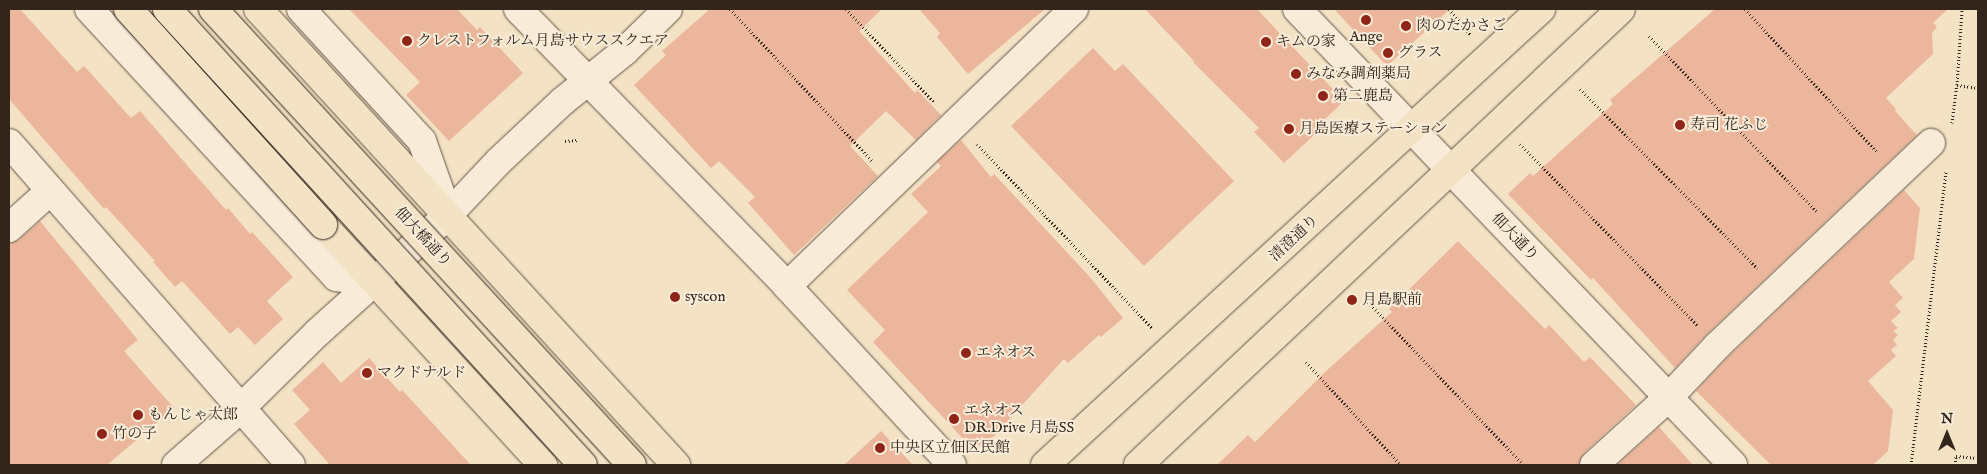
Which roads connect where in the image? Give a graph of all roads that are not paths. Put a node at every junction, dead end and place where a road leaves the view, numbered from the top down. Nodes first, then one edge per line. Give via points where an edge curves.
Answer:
1 (89, 9) edge
2 (128, 9) edge
3 (167, 9) edge
4 (214, 9) edge
5 (258, 9) edge
6 (301, 9) edge
7 (518, 9) edge
8 (668, 9) edge
9 (1074, 9) edge
10 (1297, 9) edge
11 (1541, 9) edge
12 (1621, 9) edge
13 (588, 82) junction
14 (1410, 129) junction
15 (9, 144) edge
16 (1939, 154) road end
17 (1450, 170) junction
18 (50, 192) junction
19 (448, 215) junction
20 (9, 228) edge
21 (375, 282) junction
22 (787, 286) junction
23 (1670, 397) junction
24 (240, 408) junction
25 (176, 465) edge
26 (290, 465) edge
27 (543, 465) edge
28 (582, 465) edge
29 (632, 465) edge
30 (676, 465) edge
31 (952, 465) edge
32 (1045, 465) edge
33 (1138, 465) edge
34 (1594, 465) edge
35 (1733, 465) edge

1 - 21 street via 336,278
2 - 21 main road, bridge
3 - 28 main road, bridge
4 - 29 main road, 佃大橋通り, bridge
5 - 19 main road
6 - 19 street via 422,141
7 - 13 street
8 - 13 street
9 - 22 street
10 - 14 street, 佃大通り
11 - 14 main road, 清澄通り
12 - 17 main road
13 - 19 street via 511,150
13 - 22 street
14 - 17 street, 佃大通り
14 - 32 main road, 清澄通り
15 - 18 street
16 - 23 street via 1898,174 1717,346
17 - 23 street, 佃大通り
17 - 33 main road
18 - 20 street
18 - 24 street
19 - 21 street
19 - 30 main road
21 - 24 street
21 - 27 main road
22 - 31 street
23 - 34 street
23 - 35 street, 佃大通り
24 - 25 street
24 - 26 street

